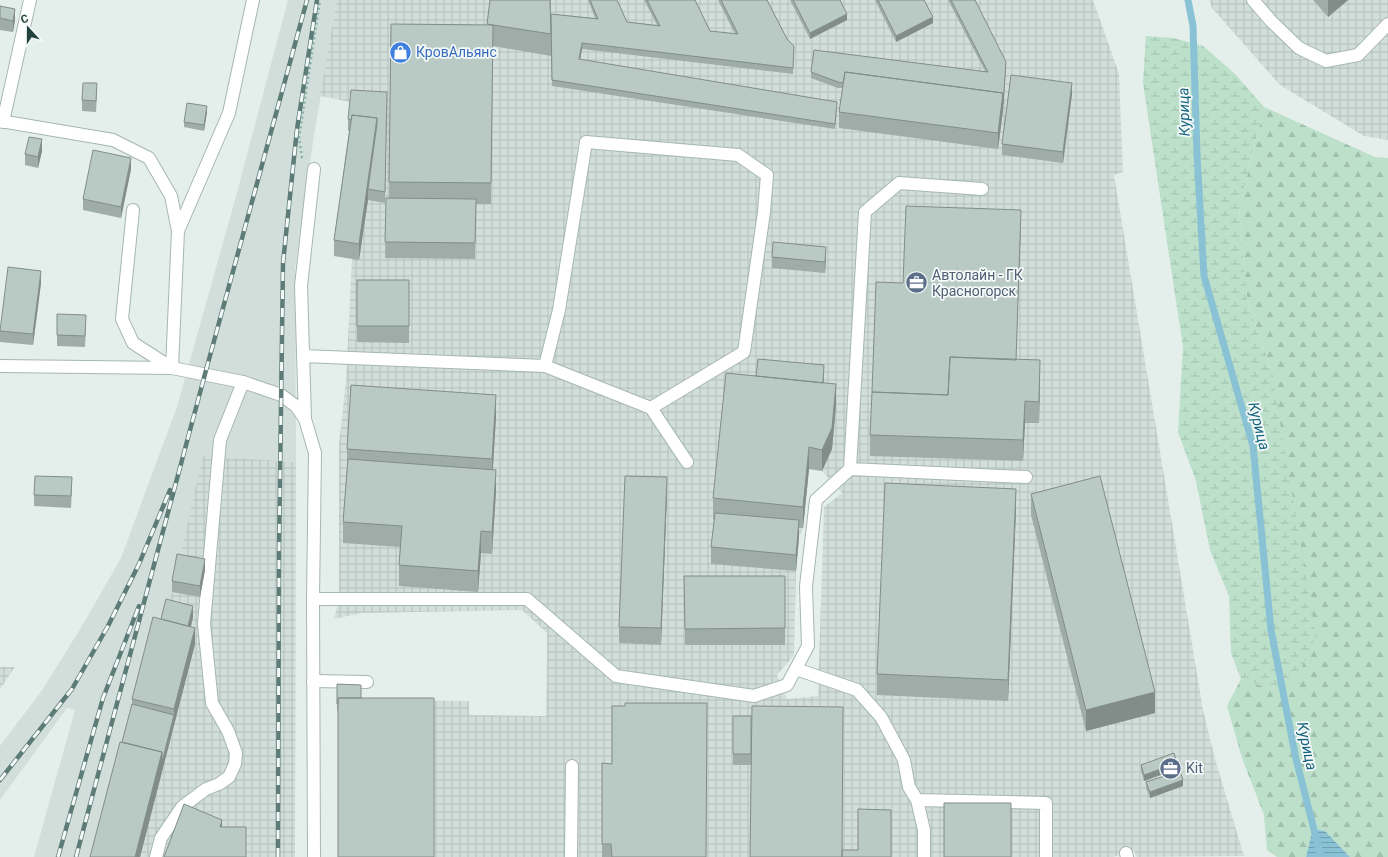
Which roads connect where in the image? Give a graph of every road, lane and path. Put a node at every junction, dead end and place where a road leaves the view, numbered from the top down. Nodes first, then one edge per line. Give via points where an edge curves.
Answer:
1 (30, 0) edge
2 (253, 0) edge
3 (320, 0) edge
4 (1253, 0) edge
5 (1388, 24) edge
6 (2, 121) edge
7 (314, 169) joint
8 (982, 189) dead end
9 (133, 210) dead end
10 (178, 231) junction
11 (303, 356) junction
12 (0, 366) edge
13 (545, 366) junction
14 (172, 368) junction
15 (243, 382) junction
16 (651, 408) junction
17 (305, 419) junction
18 (687, 462) dead end
19 (850, 469) junction
20 (1026, 477) dead end
21 (313, 599) junction
22 (796, 669) junction
23 (313, 681) junction
24 (367, 682) dead end
25 (572, 766) dead end
26 (917, 800) junction
27 (156, 857) edge
28 (314, 857) edge
29 (571, 857) edge
30 (924, 857) edge
31 (1046, 857) edge

1 - 6 street
2 - 10 street via 229,113
3 - 7 path via 299,138 302,165
4 - 5 street via 1299,48 1326,61 1358,55
6 - 10 street via 113,140 149,158 171,196
7 - 11 street via 301,286
8 - 19 street via 899,183 865,212
9 - 14 street via 122,319 133,343
10 - 14 street
11 - 13 street
11 - 17 street
12 - 14 street
13 - 16 street
13 - 16 street via 559,310 586,142 738,155 767,175 744,352
14 - 15 street
15 - 17 street via 282,395 296,406
15 - 27 street via 220,440 204,624 212,703 228,732 236,753 236,764 229,777 206,789 182,807 161,838
16 - 18 street
17 - 21 street via 315,453
19 - 20 street
19 - 22 street via 816,500 806,586 808,646
21 - 22 street via 527,599 616,676 754,696 787,685
21 - 23 street
22 - 26 street via 857,690 881,717 904,760 910,787
23 - 24 street
23 - 28 street
25 - 29 street
26 - 30 street via 924,830
26 - 31 street via 1046,803

